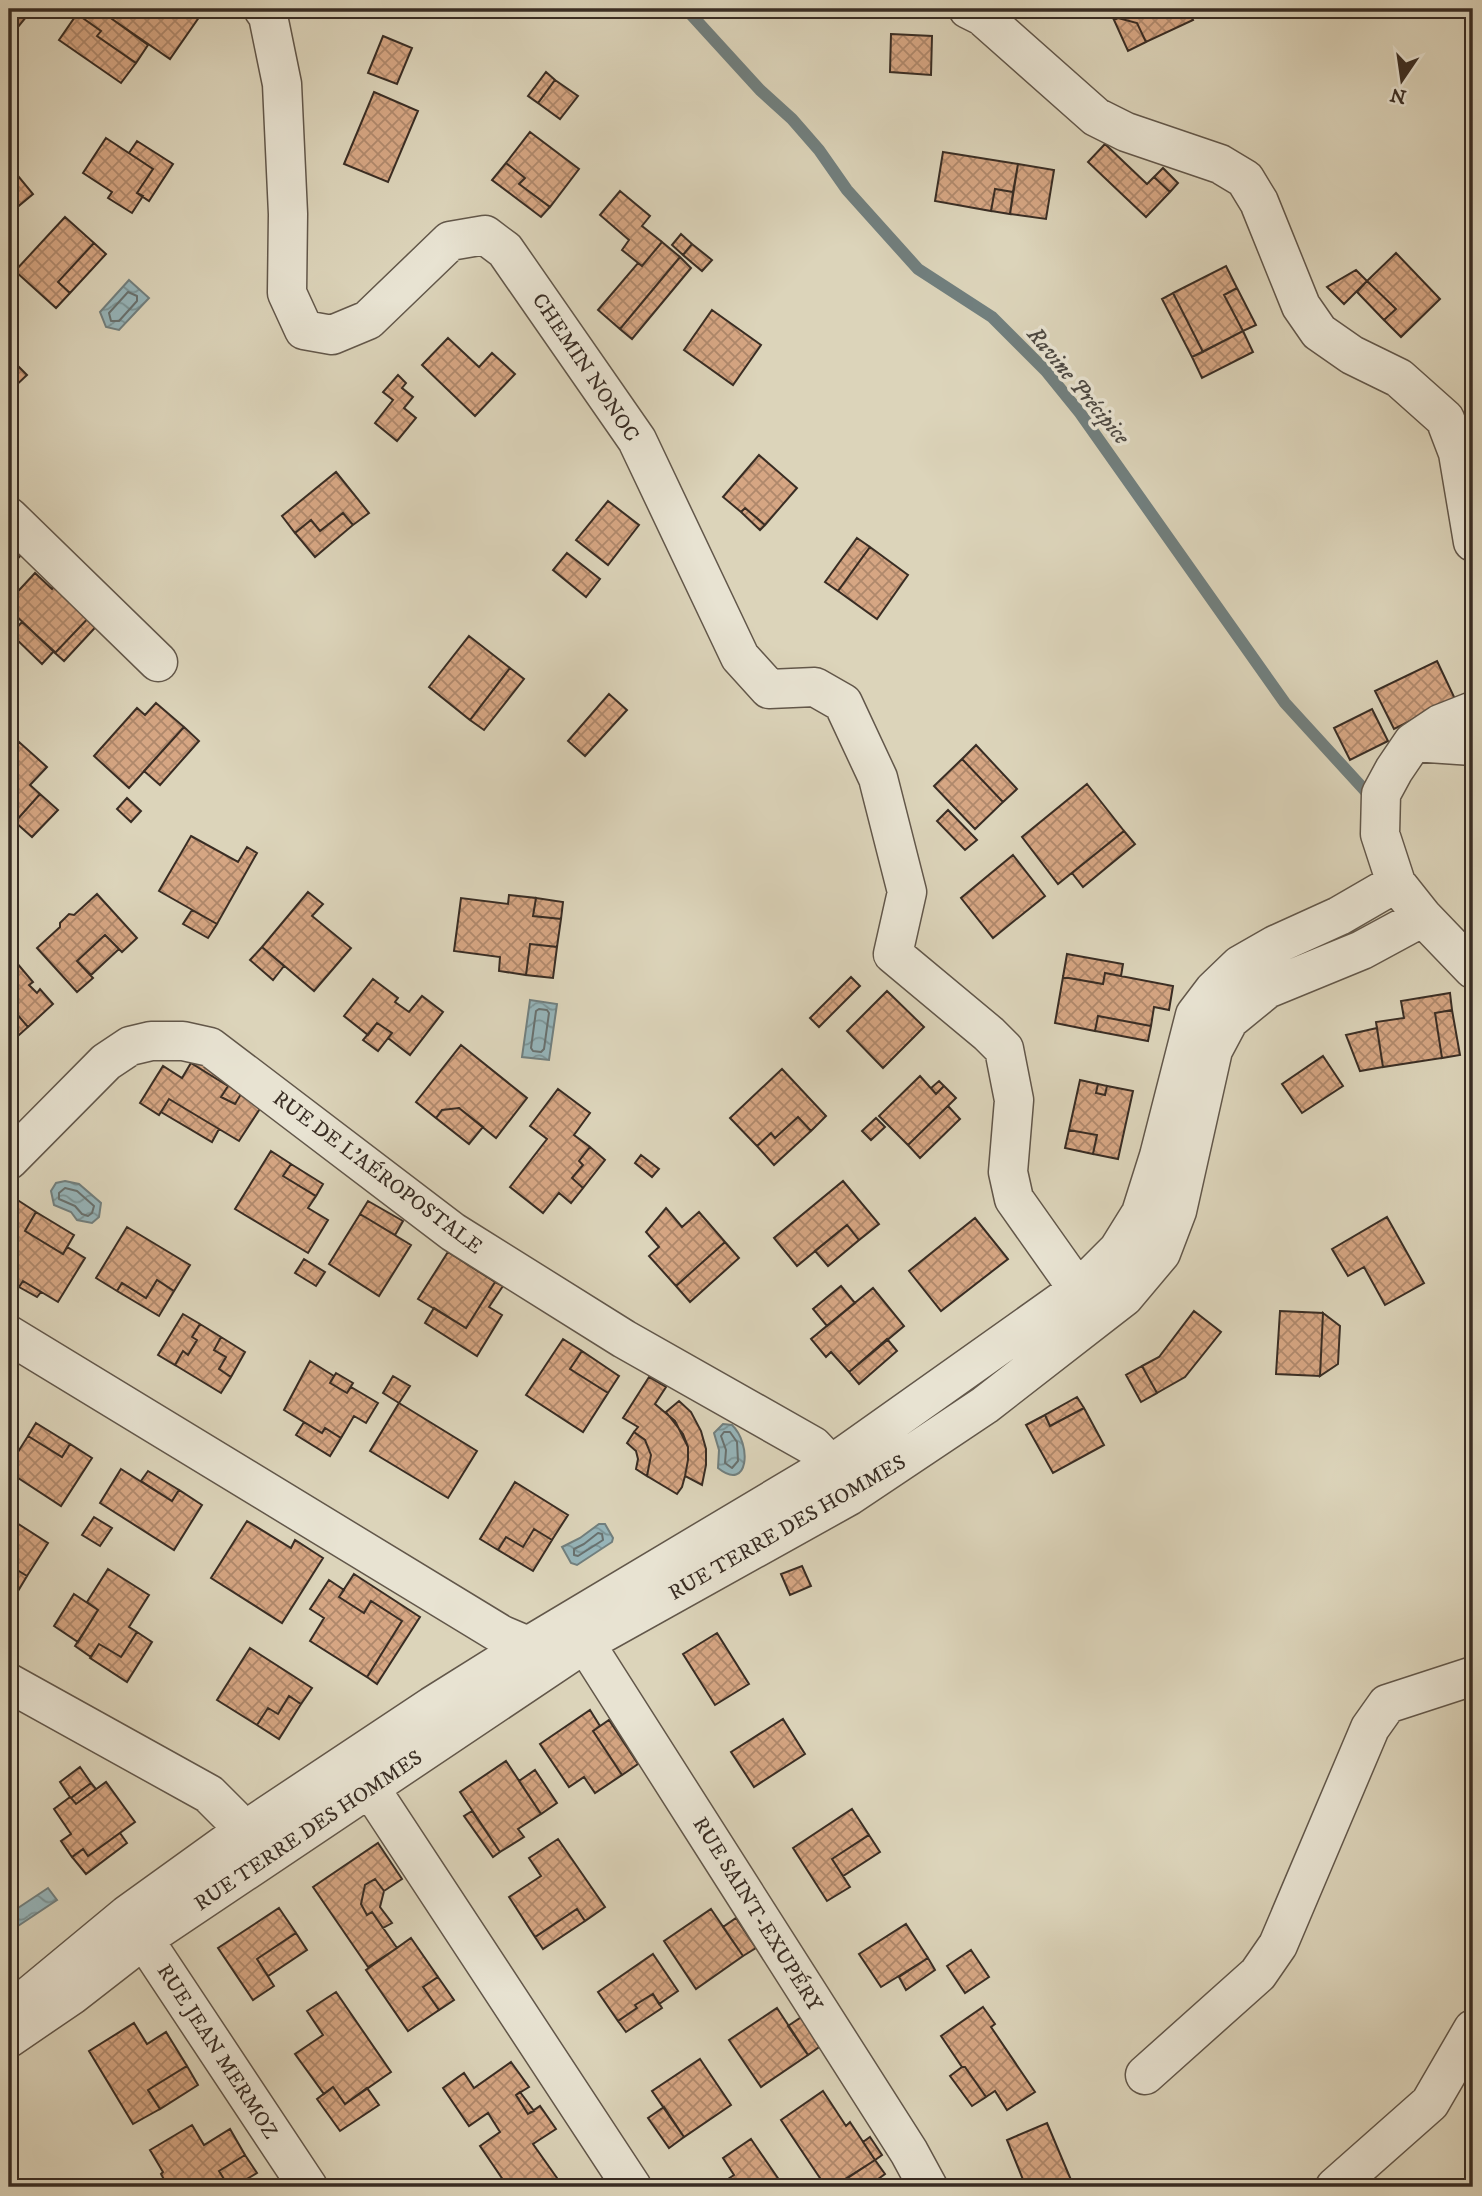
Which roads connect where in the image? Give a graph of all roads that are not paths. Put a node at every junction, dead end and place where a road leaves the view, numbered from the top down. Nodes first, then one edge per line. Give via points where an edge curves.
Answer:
1 (263, 9) edge
2 (968, 9) edge
3 (9, 517) edge
4 (1473, 542) edge
5 (158, 662) dead end
6 (1473, 712) edge
7 (1413, 743) junction
8 (1473, 747) edge
9 (1396, 883) junction
10 (1423, 917) junction
11 (1473, 969) edge
12 (9, 1160) edge
13 (1090, 1302) junction
14 (9, 1335) edge
15 (840, 1480) junction
16 (579, 1631) junction
17 (528, 1646) junction
18 (1473, 1676) edge
19 (9, 1683) edge
20 (370, 1788) junction
21 (237, 1835) junction
22 (136, 1927) junction
23 (9, 2014) edge
24 (1473, 2029) edge
25 (9, 2038) edge
26 (1145, 2075) dead end
27 (308, 2187) edge
28 (632, 2187) edge
29 (928, 2187) edge
30 (1335, 2187) edge

1 - 13 street, CHEMIN NONOC via 282,84 287,293 304,331 332,335 368,320 450,241 485,235 505,250 637,440 740,657 769,689 815,687 843,703 878,778 907,892 893,954 1004,1049 1014,1100 1008,1172 1014,1199
2 - 4 street via 982,16 1096,117 1220,164 1245,179 1259,202 1301,306 1319,332 1399,378 1445,419 1458,453
3 - 5 street
6 - 7 street via 1440,724
7 - 8 street
7 - 9 street via 1381,794 1380,834
9 - 10 street
9 - 13 street, RUE TERRE DES HOMMES via 1240,965 1195,1015 1141,1213
10 - 11 street
10 - 13 street, RUE TERRE DES HOMMES via 1362,950 1267,989 1229,1020 1213,1050 1177,1211 1161,1253 1124,1297
12 - 15 street, RUE DE L'AÉROPOSTALE via 106,1062 130,1046 183,1041 210,1048 453,1232 624,1339 813,1446
13 - 15 street, RUE TERRE DES HOMMES via 985,1405
14 - 17 street via 502,1635
15 - 16 street, RUE TERRE DES HOMMES via 732,1526
16 - 17 street, RUE TERRE DES HOMMES
16 - 20 street, RUE TERRE DES HOMMES
16 - 29 street, RUE SAINT-EXUPÉRY
17 - 21 street, RUE TERRE DES HOMMES
18 - 26 street via 1387,1704 1370,1728 1278,1945 1258,1974
19 - 21 street via 209,1794 233,1818
20 - 22 street, RUE TERRE DES HOMMES
20 - 28 street
21 - 22 street, RUE TERRE DES HOMMES
22 - 23 street, RUE TERRE DES HOMMES
22 - 25 street, RUE TERRE DES HOMMES via 72,1995
22 - 27 street, RUE JEAN MERMOZ
24 - 30 street via 1430,2103

